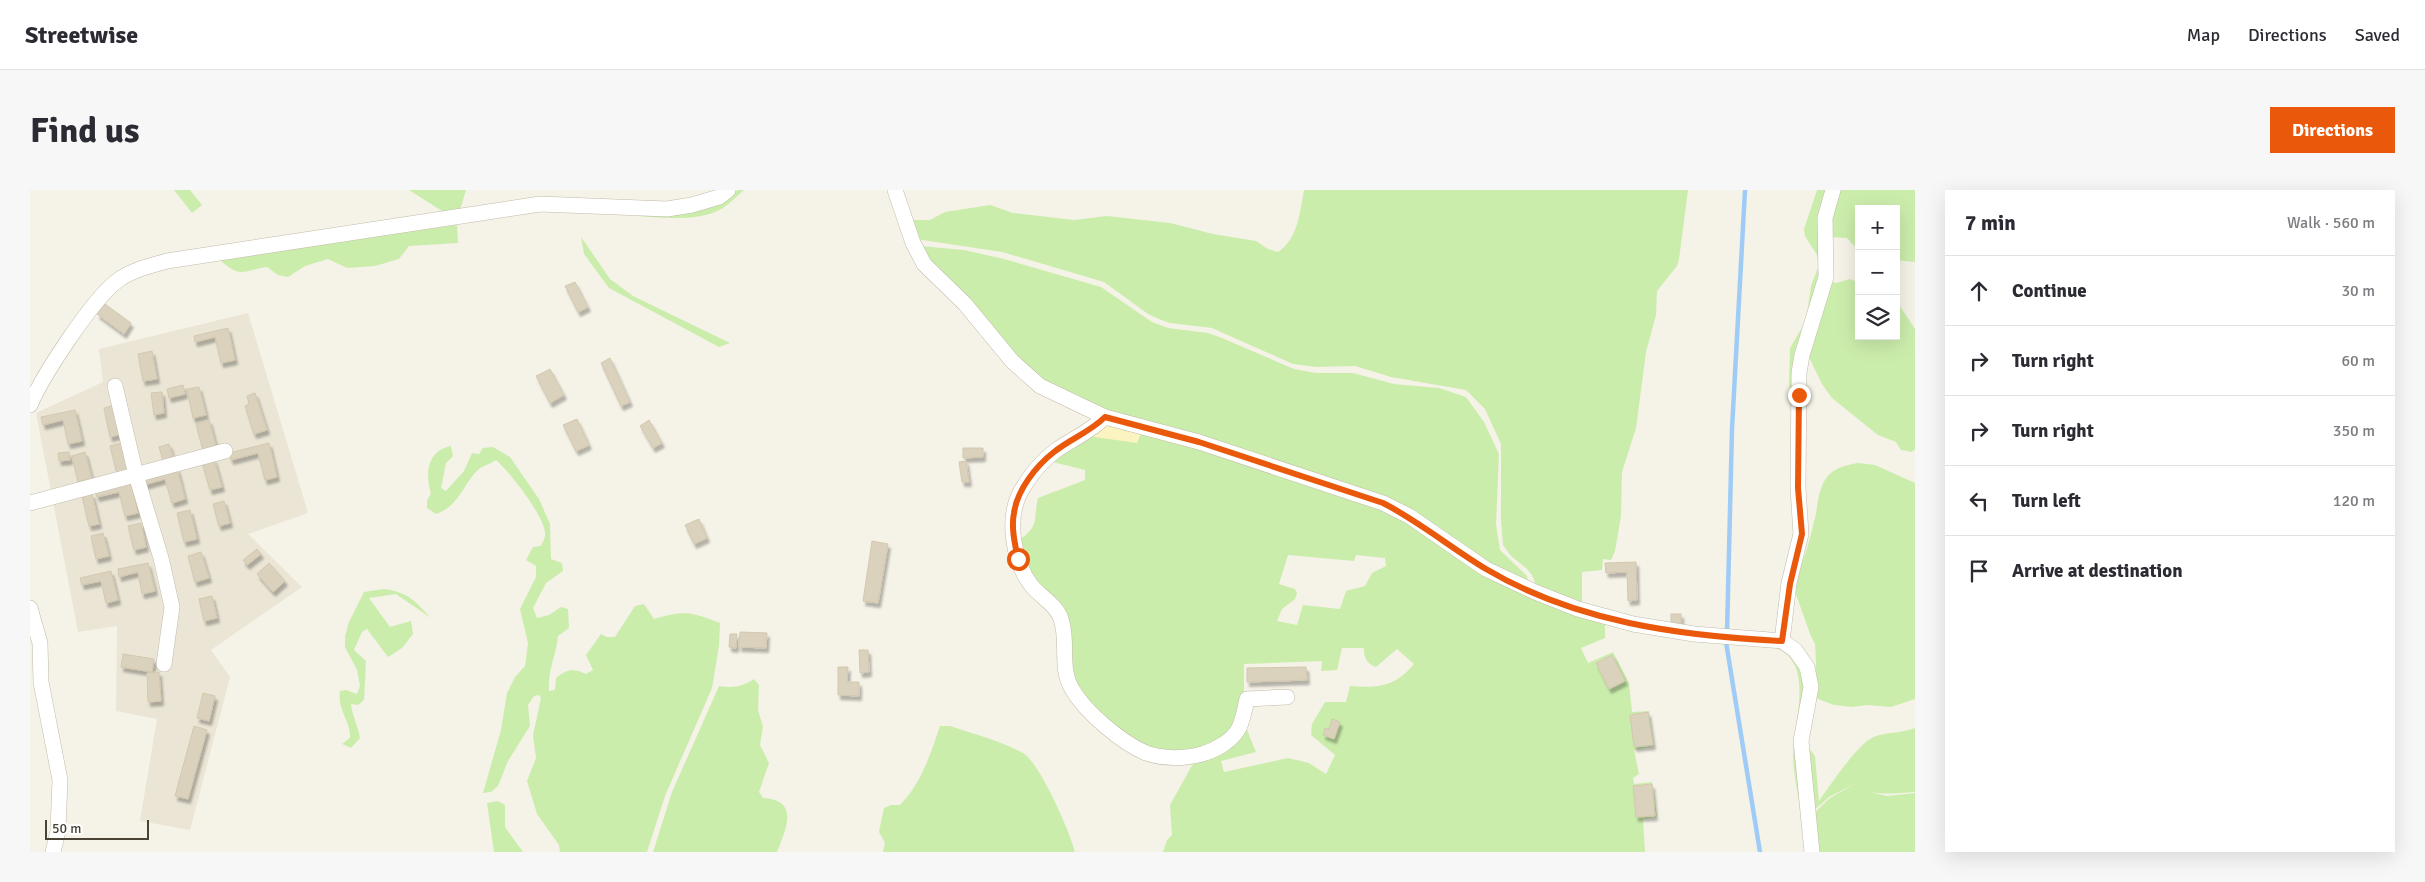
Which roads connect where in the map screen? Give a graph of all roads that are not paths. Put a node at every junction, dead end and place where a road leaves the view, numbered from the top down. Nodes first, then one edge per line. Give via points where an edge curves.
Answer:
1 (728, 190) edge
2 (895, 190) edge
3 (1833, 190) edge
4 (115, 386) dead end
5 (30, 406) edge
6 (1105, 417) junction
7 (224, 451) dead end
8 (136, 475) junction
9 (30, 503) edge
10 (30, 608) edge
11 (1782, 641) junction
12 (164, 664) dead end
13 (1287, 697) dead end
14 (53, 852) edge
15 (1812, 852) edge

1 - 5 street via 692,206 667,209 540,204 167,261 139,269 119,279 103,293
2 - 6 street via 924,264 965,304 1012,361 1040,386
3 - 11 street via 1825,218 1826,277 1799,373 1798,488 1802,534 1790,584
4 - 8 street
6 - 11 street via 1191,439 1383,503 1410,516 1486,569 1578,610 1686,633
6 - 13 street via 1038,467 1020,492 1014,512 1018,559 1031,585 1054,606 1061,618 1066,676 1072,690 1100,721 1130,744 1146,753 1173,757 1213,751 1227,741 1238,730 1248,700
7 - 8 street
8 - 9 street
8 - 12 street via 172,607
10 - 14 street via 40,643 41,682 60,780 58,831
11 - 15 street via 1795,650 1807,666 1811,687 1800,741

